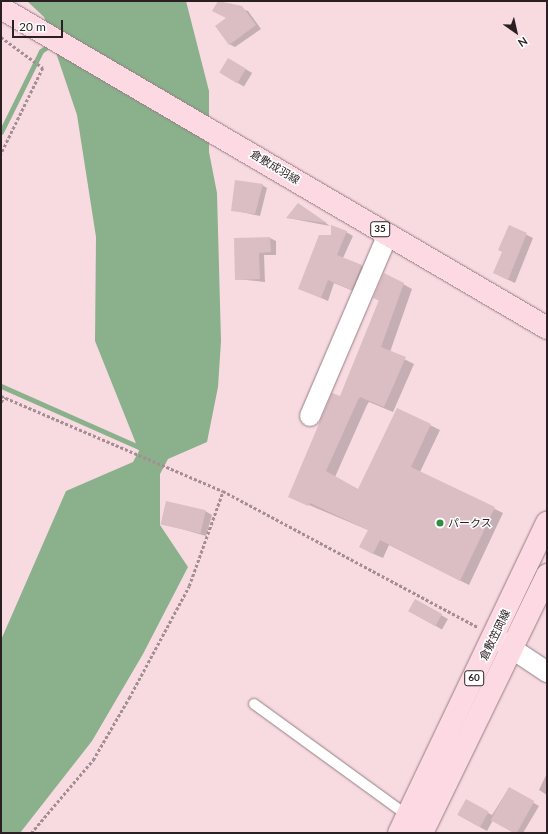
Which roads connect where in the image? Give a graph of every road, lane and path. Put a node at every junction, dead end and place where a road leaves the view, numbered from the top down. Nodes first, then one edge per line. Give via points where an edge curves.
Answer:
1 (1, 8) edge
2 (1, 37) edge
3 (1, 154) edge
4 (388, 234) junction
5 (547, 328) edge
6 (2, 396) edge
7 (1, 402) edge
8 (310, 416) dead end
9 (224, 491) junction
10 (547, 523) edge
11 (547, 575) edge
12 (502, 643) junction
13 (547, 672) edge
14 (254, 704) dead end
15 (403, 824) edge
16 (32, 833) edge
17 (422, 833) edge

1 - 4 main road, 倉敷成羽線 / 35
2 - 3 path via 43,68
4 - 5 main road, 倉敷成羽線 / 35
4 - 8 street
6 - 7 path
6 - 9 path via 166,469
9 - 12 path via 373,568
9 - 16 path via 189,586 128,698 93,760
10 - 12 main road, 倉敷笠岡線 / 60
11 - 12 main road, 倉敷笠岡線 / 60
12 - 13 street
12 - 15 main road, 倉敷笠岡線 / 60
12 - 17 main road, 倉敷笠岡線 / 60
14 - 15 lane

